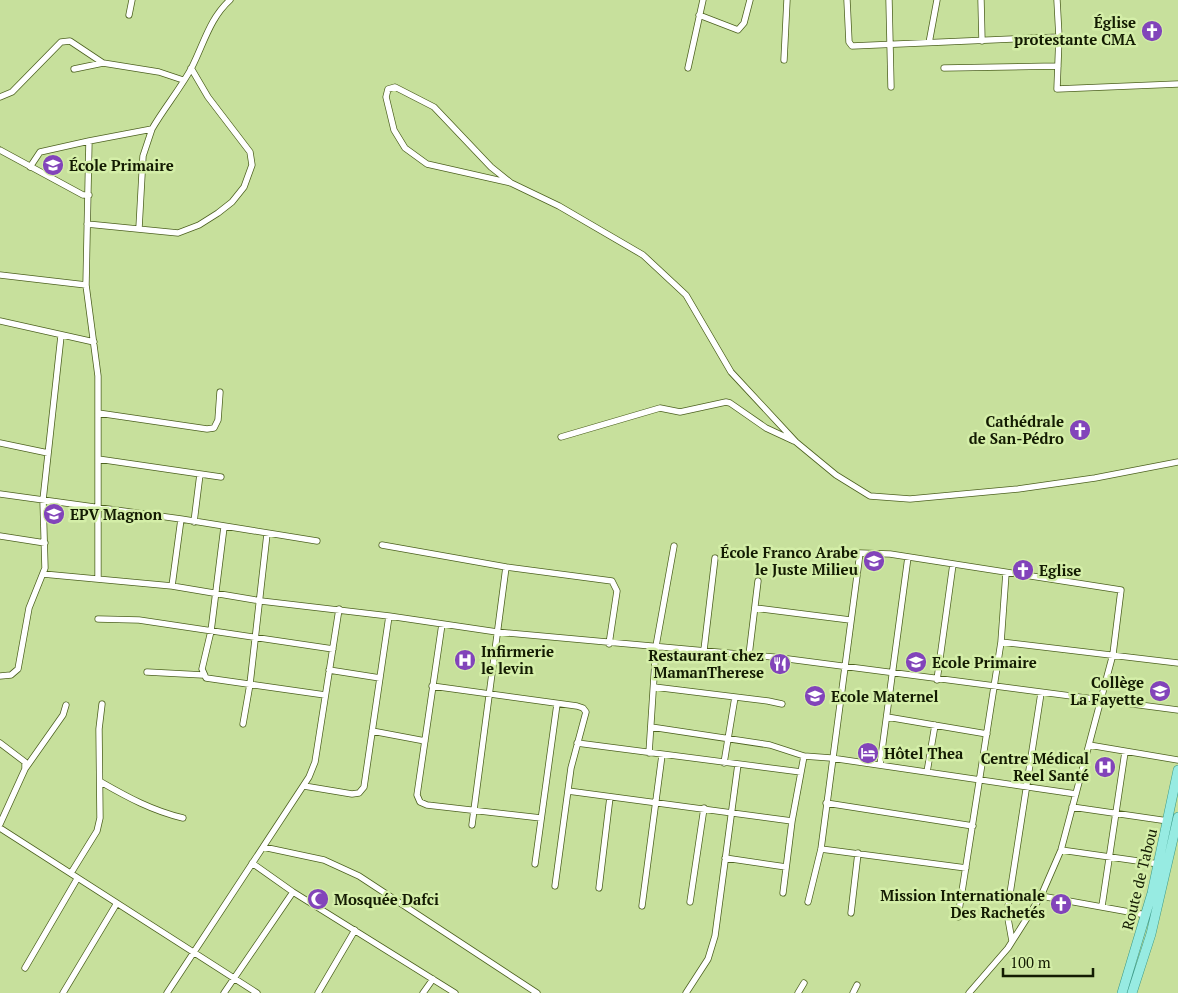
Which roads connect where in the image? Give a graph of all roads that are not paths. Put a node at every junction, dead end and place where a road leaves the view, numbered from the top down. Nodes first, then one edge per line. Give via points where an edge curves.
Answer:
1 (132, 0) edge
2 (230, 0) edge
3 (703, 0) edge
4 (750, 0) edge
5 (787, 0) edge
6 (847, 0) edge
7 (889, 0) edge
8 (937, 0) edge
9 (981, 0) edge
10 (1057, 0) edge
11 (129, 15) dead end
12 (699, 15) junction
13 (1059, 36) junction
14 (982, 41) junction
15 (891, 44) junction
16 (929, 44) junction
17 (784, 60) dead end
18 (103, 63) junction
19 (1058, 66) junction
20 (191, 68) junction
21 (688, 68) dead end
22 (944, 68) dead end
23 (74, 70) dead end
24 (183, 80) junction
25 (1178, 84) edge
26 (891, 87) dead end
27 (0, 97) edge
28 (152, 128) junction
29 (89, 141) junction
30 (0, 150) edge
31 (30, 167) junction
32 (511, 184) junction
33 (88, 195) junction
34 (87, 224) junction
35 (138, 228) junction
36 (0, 275) edge
37 (86, 285) junction
38 (0, 321) edge
39 (61, 336) junction
40 (94, 342) junction
41 (220, 392) dead end
42 (98, 413) junction
43 (561, 437) dead end
44 (796, 442) junction
45 (0, 443) edge
46 (48, 453) junction
47 (98, 459) junction
48 (1178, 462) edge
49 (200, 474) junction
50 (221, 477) dead end
51 (0, 494) edge
52 (43, 500) junction
53 (97, 508) junction
54 (181, 519) junction
55 (194, 522) junction
56 (224, 527) junction
57 (267, 534) junction
58 (0, 536) edge
59 (317, 541) dead end
60 (44, 542) junction
61 (382, 545) dead end
62 (674, 546) dead end
63 (908, 557) junction
64 (715, 558) dead end
65 (953, 564) junction
66 (506, 567) junction
67 (1006, 573) junction
68 (44, 574) junction
69 (98, 577) junction
70 (758, 581) dead end
71 (172, 586) junction
72 (216, 594) junction
73 (260, 601) junction
74 (755, 608) junction
75 (339, 610) junction
76 (389, 616) junction
77 (98, 619) dead end
78 (850, 620) junction
79 (442, 624) junction
80 (211, 631) junction
81 (497, 632) junction
82 (256, 637) junction
83 (1001, 642) junction
84 (609, 644) junction
85 (656, 646) junction
86 (333, 649) junction
87 (704, 650) junction
88 (1113, 654) junction
89 (749, 655) junction
90 (1178, 663) edge
91 (844, 666) junction
92 (330, 670) junction
93 (147, 672) dead end
94 (892, 674) junction
95 (203, 675) junction
96 (0, 676) edge
97 (380, 678) junction
98 (937, 680) junction
99 (250, 684) junction
100 (432, 686) junction
101 (654, 687) junction
102 (994, 687) junction
103 (1041, 693) junction
104 (490, 695) junction
105 (325, 696) junction
106 (735, 697) junction
107 (1101, 701) junction
108 (102, 704) dead end
109 (557, 704) junction
110 (782, 704) dead end
111 (66, 705) dead end
112 (1178, 710) edge
113 (886, 717) junction
114 (243, 724) dead end
115 (935, 725) junction
116 (651, 727) junction
117 (372, 731) junction
118 (987, 734) junction
119 (728, 739) junction
120 (425, 740) junction
121 (577, 743) junction
122 (0, 744) edge
123 (1089, 746) junction
124 (1126, 752) junction
125 (649, 753) junction
126 (662, 755) junction
127 (804, 756) junction
128 (831, 758) junction
129 (1178, 760) edge
130 (724, 763) junction
131 (738, 764) junction
132 (880, 766) junction
133 (25, 769) junction
134 (1178, 770) edge
135 (801, 772) junction
136 (927, 772) junction
137 (980, 780) junction
138 (101, 782) junction
139 (304, 786) junction
140 (1027, 787) junction
141 (568, 791) junction
142 (1076, 794) junction
143 (610, 797) junction
144 (657, 803) junction
145 (826, 804) junction
146 (1072, 807) junction
147 (704, 808) junction
148 (474, 809) junction
149 (733, 812) junction
150 (1117, 813) junction
151 (1178, 817) edge
152 (183, 818) dead end
153 (541, 818) junction
154 (792, 821) junction
155 (1168, 821) junction
156 (472, 825) dead end
157 (0, 826) edge
158 (973, 826) junction
159 (1172, 835) edge
160 (263, 847) junction
161 (821, 849) junction
162 (1061, 850) junction
163 (858, 853) junction
164 (1110, 857) junction
165 (726, 858) junction
166 (252, 863) junction
167 (535, 864) dead end
168 (1159, 864) junction
169 (786, 866) junction
170 (966, 868) junction
171 (71, 873) junction
172 (77, 879) junction
173 (555, 886) dead end
174 (600, 888) dead end
175 (293, 892) junction
176 (782, 893) dead end
177 (1041, 896) junction
178 (117, 902) junction
179 (690, 902) dead end
180 (808, 902) dead end
181 (642, 906) dead end
182 (1102, 906) junction
183 (851, 913) dead end
184 (1146, 915) junction
185 (958, 917) dead end
186 (355, 930) junction
187 (1012, 941) junction
188 (193, 951) junction
189 (25, 968) dead end
190 (234, 977) junction
191 (433, 979) junction
192 (804, 983) dead end
193 (858, 985) dead end
194 (63, 993) edge
195 (167, 993) edge
196 (224, 993) edge
197 (257, 993) edge
198 (318, 993) edge
199 (423, 993) edge
200 (455, 993) edge
201 (537, 993) edge
202 (686, 993) edge
203 (798, 993) edge
204 (853, 993) edge
205 (969, 993) edge
206 (1122, 993) edge
207 (1132, 993) edge

1 - 11 street
2 - 20 street via 208,31
3 - 12 street
4 - 12 street via 744,23 738,30
5 - 17 street
6 - 15 street via 850,44
7 - 15 street
8 - 16 street
9 - 14 street
10 - 13 street
12 - 21 street
13 - 14 street
13 - 19 street
14 - 16 street
15 - 16 street
15 - 26 street
18 - 23 street
18 - 24 street via 159,72
18 - 27 street via 70,41 61,42 12,92
19 - 22 street
19 - 25 street via 1057,89
20 - 24 street
20 - 35 street via 208,97 250,152 252,165 244,187 232,202 199,225 178,233
24 - 28 street
28 - 29 street
28 - 35 street via 144,156
29 - 31 street via 40,152
29 - 33 street
30 - 31 street
31 - 33 street
32 - 32 street via 438,168 404,148 394,130 386,97 388,89 395,87 434,107
32 - 44 street via 615,237 643,255 669,278 686,295 731,372
33 - 34 street
34 - 35 street
34 - 37 street
36 - 37 street
37 - 40 street
38 - 39 street
39 - 40 street
39 - 46 street
40 - 42 street
41 - 42 street via 218,420 214,428
42 - 47 street
43 - 44 street via 660,408 680,412 726,402 766,428
44 - 48 street via 854,488 870,496 910,500 1018,489
45 - 46 street
46 - 52 street
47 - 49 street
47 - 53 street
49 - 50 street
49 - 55 street
51 - 52 street
52 - 53 street
52 - 60 street
53 - 54 street
53 - 69 street
54 - 55 street
54 - 71 street
55 - 56 street
56 - 57 street
56 - 72 street
57 - 59 street
57 - 73 street
58 - 60 street
60 - 68 street
61 - 66 street
62 - 85 street
63 - 65 street
63 - 78 street via 860,553
63 - 94 street
64 - 87 street
65 - 67 street
65 - 98 street
66 - 81 street
66 - 84 street via 612,581 617,591
67 - 83 street
67 - 88 street via 1121,590
68 - 69 street
68 - 96 street via 29,608 18,669 11,675
69 - 71 street
70 - 74 street
71 - 72 street
72 - 73 street
72 - 80 street
73 - 75 street
73 - 82 street
74 - 78 street
74 - 89 street
75 - 76 street
75 - 86 street
76 - 79 street
76 - 97 street
77 - 80 street via 130,619
78 - 91 street
79 - 81 street
79 - 100 street
80 - 82 street
80 - 95 street
81 - 84 street
81 - 104 street
82 - 86 street
82 - 99 street
83 - 88 street
83 - 102 street
84 - 85 street
85 - 87 street
85 - 101 street
86 - 92 street
87 - 89 street
88 - 90 street
88 - 107 street
89 - 91 street
91 - 94 street
91 - 128 street
92 - 97 street
92 - 105 street
93 - 95 street
94 - 98 street
94 - 113 street
95 - 99 street
97 - 117 street
98 - 102 street
99 - 105 street
99 - 114 street
100 - 104 street
100 - 120 street
101 - 106 street
101 - 116 street
102 - 103 street
102 - 118 street
103 - 107 street
103 - 140 street
104 - 109 street
104 - 148 street
105 - 139 street via 315,762
106 - 110 street
106 - 119 street
107 - 112 street
107 - 123 street
108 - 138 street via 99,729
109 - 121 street via 577,706 586,712
109 - 153 street
111 - 133 street via 63,715
113 - 115 street
113 - 132 street
115 - 118 street
115 - 136 street
116 - 119 street
116 - 125 street
117 - 120 street
117 - 139 street via 364,787 359,793
118 - 137 street
119 - 127 street via 770,745
119 - 130 street
120 - 148 street via 417,795 420,802
121 - 125 street
121 - 141 street
122 - 133 street via 25,762
123 - 124 street
123 - 142 street
124 - 129 street
124 - 150 street
125 - 126 street
126 - 130 street
126 - 144 street
127 - 128 street
127 - 135 street
128 - 132 street
128 - 145 street
130 - 131 street
131 - 135 street
131 - 149 street
132 - 136 street
133 - 157 street
134 - 155 main road, Route de Tabou
135 - 154 street
136 - 137 street
137 - 140 street
137 - 158 street
138 - 152 street via 134,801
138 - 171 street via 97,831
139 - 160 street
140 - 142 street
140 - 187 street via 1007,913
141 - 143 street
141 - 173 street
142 - 146 street
143 - 144 street
143 - 174 street
144 - 147 street
144 - 181 street
145 - 158 street
145 - 161 street
146 - 150 street
146 - 162 street
147 - 149 street
147 - 179 street
148 - 153 street
148 - 156 street
149 - 154 street
149 - 165 street
150 - 155 street
150 - 164 street
151 - 159 main road, Route de Tabou
153 - 167 street
154 - 169 street
155 - 159 main road, Route de Tabou
157 - 171 street
158 - 170 street
159 - 168 main road, Route de Tabou
159 - 207 main road, Route de Tabou via 1151,934
160 - 166 street
160 - 201 street via 324,860 359,876
161 - 163 street
161 - 180 street
162 - 164 street
162 - 177 street
163 - 170 street
163 - 183 street
164 - 168 street
164 - 182 street
165 - 169 street
165 - 202 street via 715,936 708,959
166 - 175 street
166 - 188 street
168 - 184 main road, Route de Tabou
169 - 176 street
170 - 185 street
171 - 172 street
172 - 178 street
172 - 189 street
175 - 186 street
175 - 190 street
177 - 182 street
177 - 187 street
178 - 188 street
178 - 194 street
182 - 184 street
184 - 206 main road, Route de Tabou
186 - 191 street
186 - 198 street
187 - 205 street
188 - 190 street
188 - 195 street
190 - 196 street
190 - 197 street
191 - 199 street
191 - 200 street
192 - 203 street
193 - 204 street

